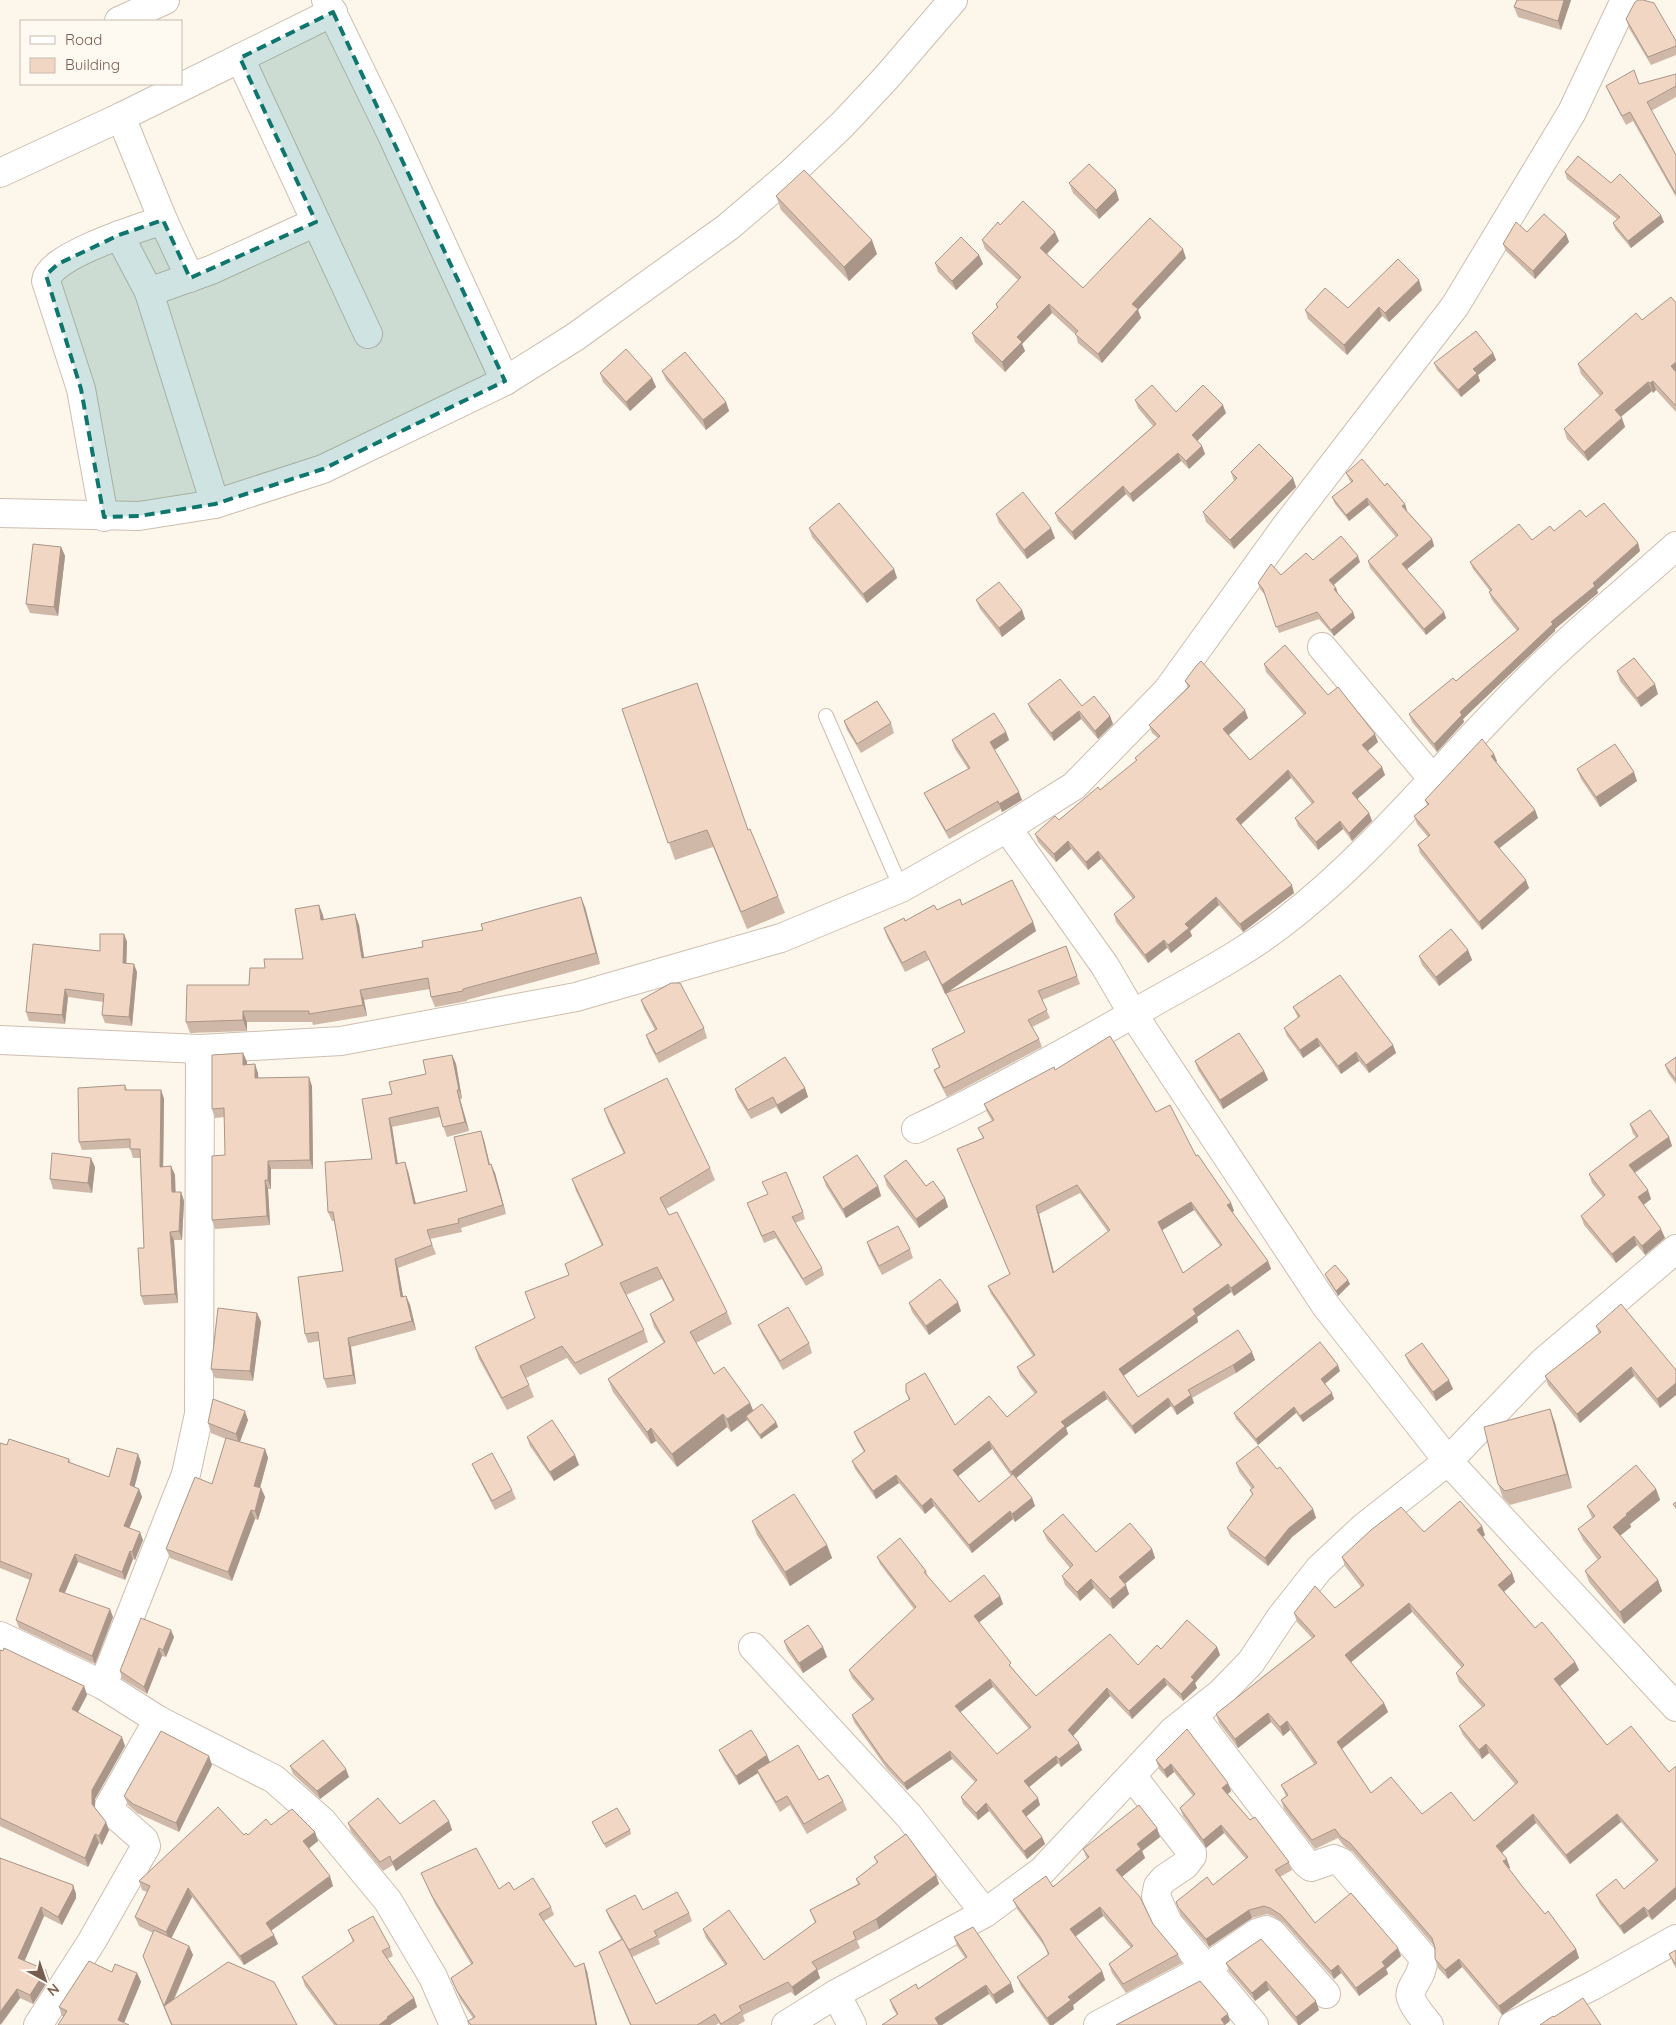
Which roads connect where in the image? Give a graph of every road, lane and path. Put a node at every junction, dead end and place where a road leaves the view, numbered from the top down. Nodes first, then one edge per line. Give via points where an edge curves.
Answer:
1 (165, 0) edge
2 (952, 0) edge
3 (1625, 0) edge
4 (329, 6) edge
5 (121, 20) edge
6 (240, 58) junction
7 (121, 117) junction
8 (0, 173) edge
9 (163, 220) junction
10 (316, 222) junction
11 (119, 235) junction
12 (190, 278) junction
13 (149, 292) junction
14 (368, 334) dead end
15 (505, 381) junction
16 (215, 504) junction
17 (0, 513) edge
18 (104, 516) junction
19 (1676, 546) edge
20 (1322, 647) dead end
21 (826, 716) dead end
22 (1432, 778) junction
23 (1007, 828) junction
24 (901, 888) junction
25 (1133, 1014) junction
26 (0, 1040) edge
27 (200, 1049) junction
28 (916, 1129) dead end
29 (1676, 1249) edge
30 (1448, 1461) junction
31 (0, 1636) edge
32 (753, 1647) dead end
33 (103, 1685) junction
34 (1676, 1707) edge
35 (1193, 1715) junction
36 (158, 1720) junction
37 (1132, 1776) junction
38 (985, 1913) junction
39 (1676, 1939) edge
40 (1206, 1968) junction
41 (836, 1994) junction
42 (1326, 1994) dead end
43 (38, 2025) edge
44 (454, 2025) edge
45 (786, 2025) edge
46 (852, 2025) edge
47 (1098, 2025) edge
48 (1254, 2025) edge
49 (1430, 2025) edge
50 (1513, 2025) edge

1 - 5 street
2 - 15 street via 880,85 789,175 712,238 575,337
3 - 23 street via 1572,112 1455,306 1286,526 1166,690 1074,786
4 - 6 street
4 - 15 street
6 - 7 street
6 - 10 street
7 - 8 street
7 - 9 street
9 - 11 street
9 - 12 street
10 - 12 street
10 - 14 street
11 - 13 street
11 - 18 street via 58,264 48,273 46,281 81,389
12 - 13 street
13 - 16 street
15 - 16 street via 323,469
16 - 18 street via 139,516
17 - 18 street
19 - 22 street via 1526,681
20 - 22 street
21 - 24 lane
22 - 25 street via 1391,825 1286,921 1251,946
23 - 24 street
23 - 25 street via 1105,966
24 - 27 street via 781,938 576,997 341,1040
25 - 28 street via 1072,1050
25 - 30 street via 1326,1306
26 - 27 street
27 - 33 street via 199,1414 186,1474
29 - 30 street via 1542,1362
30 - 34 street
30 - 35 street via 1364,1527 1319,1569 1251,1662 1221,1693
31 - 33 street
32 - 38 street via 908,1815
33 - 36 street
35 - 37 street via 1173,1731
35 - 49 street via 1306,1863 1311,1867 1334,1859 1341,1862 1423,1957 1421,1976 1410,1989 1410,1996
36 - 43 street via 109,1806 144,1840 146,1846 92,1941
36 - 44 street via 274,1779 322,1821 388,1901 434,1977
37 - 38 street via 1042,1871
37 - 40 street via 1192,1853 1185,1865 1158,1886 1156,1896 1168,1923
38 - 41 street
39 - 50 street
40 - 42 street via 1257,1933 1269,1930
40 - 47 street
40 - 48 street
41 - 45 street
41 - 46 street

